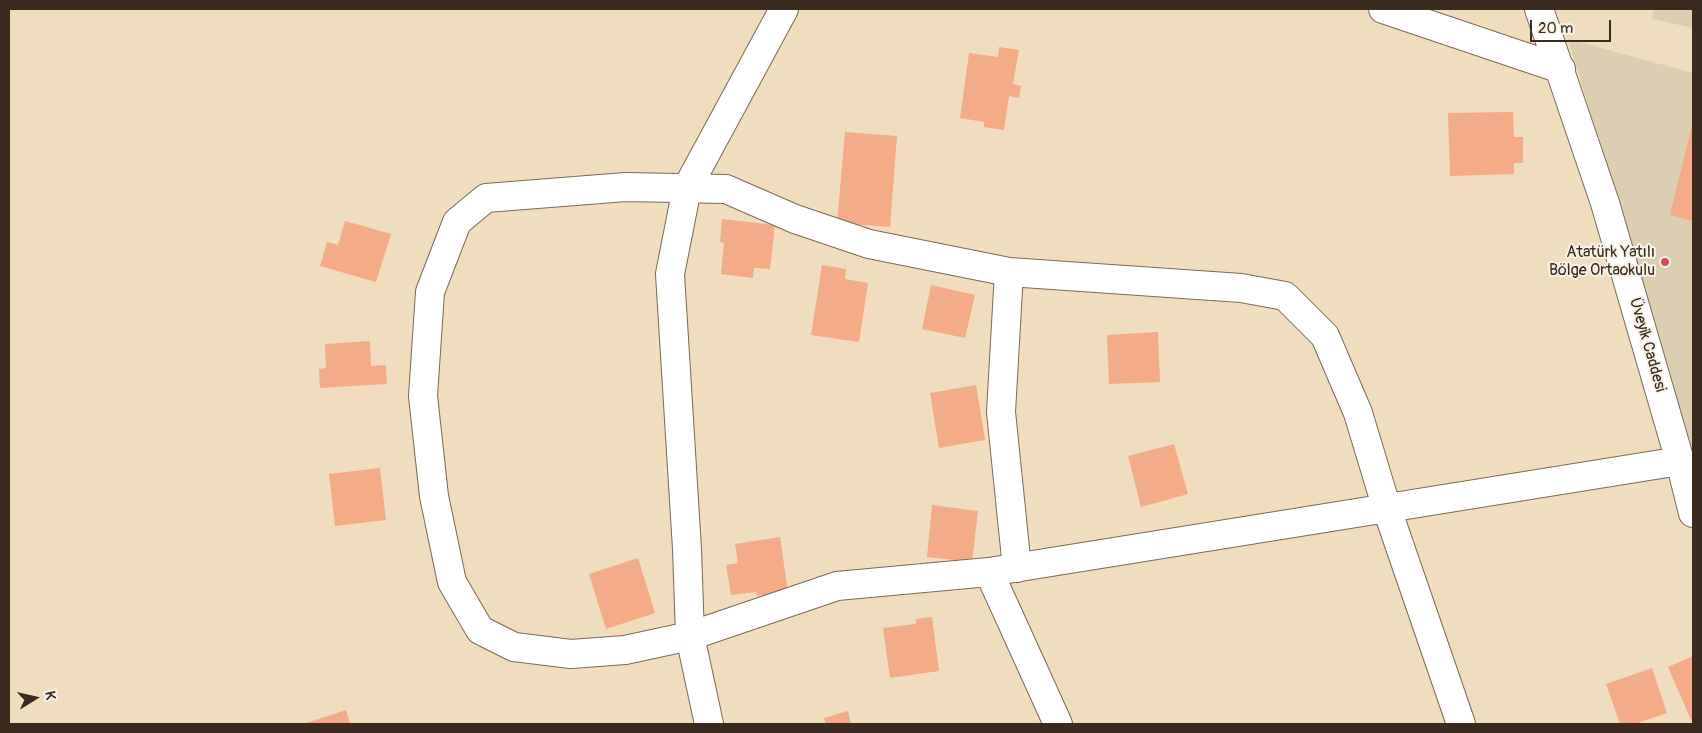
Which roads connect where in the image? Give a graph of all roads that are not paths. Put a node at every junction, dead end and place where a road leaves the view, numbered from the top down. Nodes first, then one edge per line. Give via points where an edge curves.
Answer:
1 (784, 9) edge
2 (1383, 9) edge
3 (1539, 9) edge
4 (1561, 69) junction
5 (687, 188) junction
6 (1008, 272) junction
7 (1680, 461) junction
8 (1387, 508) junction
9 (1693, 512) edge
10 (1018, 568) junction
11 (989, 572) junction
12 (690, 636) junction
13 (709, 724) edge
14 (1058, 724) edge
15 (1460, 724) edge

1 - 5 street
2 - 4 street
3 - 4 street, Üveyik Caddesi
4 - 7 street, Üveyik Caddesi via 1605,203
5 - 6 street via 726,189 795,219 869,244
5 - 12 street via 670,274
5 - 12 street via 626,187 486,198 457,222 430,292 423,396 434,496 452,582 480,630 514,647 571,654 625,650
6 - 8 street via 1241,288 1285,296 1325,336 1358,413
6 - 10 street via 1001,412
7 - 8 street
7 - 9 street, Üveyik Caddesi
8 - 10 street
8 - 15 street
10 - 11 street
11 - 12 street via 837,586
11 - 14 street
12 - 13 street

